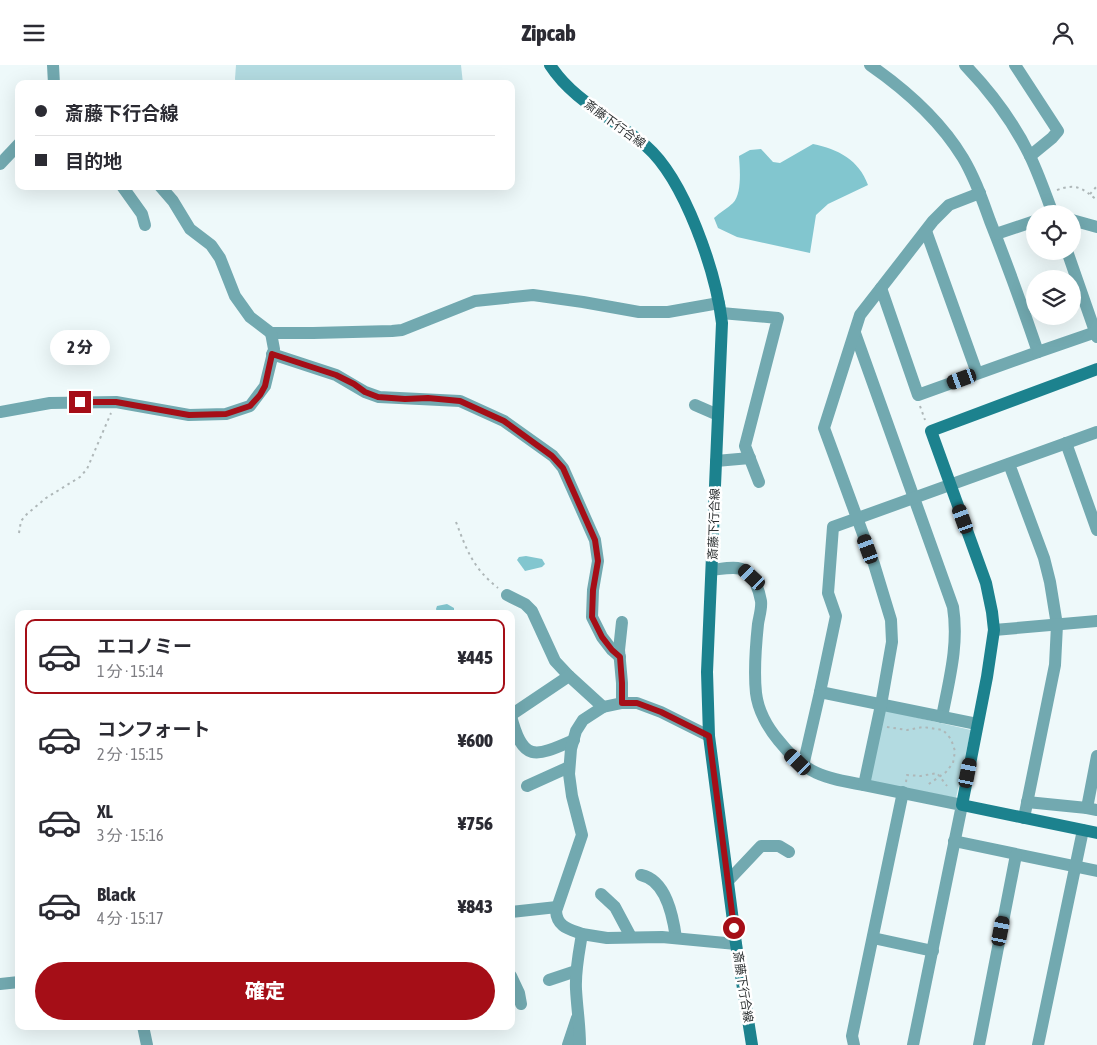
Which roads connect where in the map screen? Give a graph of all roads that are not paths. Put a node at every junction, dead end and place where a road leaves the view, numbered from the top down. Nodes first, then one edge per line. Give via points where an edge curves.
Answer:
1 (53, 65) edge
2 (550, 65) edge
3 (870, 65) edge
4 (965, 65) edge
5 (1015, 65) edge
6 (54, 80) edge
7 (15, 148) edge
8 (1030, 156) junction
9 (0, 164) edge
10 (125, 190) edge
11 (163, 190) edge
12 (980, 193) junction
13 (1049, 205) edge
14 (1081, 223) edge
15 (1026, 224) edge
16 (146, 225) dead end
17 (1097, 227) edge
18 (926, 231) junction
19 (996, 234) junction
20 (1070, 260) edge
21 (881, 287) junction
22 (720, 308) junction
23 (1096, 331) edge
24 (271, 333) junction
25 (855, 333) junction
26 (1038, 352) junction
27 (272, 354) junction
28 (1097, 369) edge
29 (977, 373) junction
30 (695, 405) dead end
31 (0, 412) edge
32 (718, 415) junction
33 (1097, 432) edge
34 (1066, 443) junction
35 (750, 458) junction
36 (716, 461) junction
37 (1009, 464) junction
38 (759, 482) dead end
39 (951, 485) junction
40 (914, 497) junction
41 (857, 518) junction
42 (1097, 530) edge
43 (712, 570) junction
44 (507, 595) road end
45 (1097, 621) edge
46 (622, 622) dead end
47 (1057, 625) junction
48 (994, 630) junction
49 (620, 657) junction
50 (569, 676) junction
51 (820, 692) junction
52 (622, 703) junction
53 (882, 705) junction
54 (604, 707) junction
55 (515, 712) edge
56 (942, 717) junction
57 (977, 724) junction
58 (515, 730) edge
59 (709, 736) junction
60 (574, 740) junction
61 (1097, 756) edge
62 (803, 766) junction
63 (569, 767) junction
64 (864, 785) junction
65 (527, 786) dead end
66 (906, 789) junction
67 (1027, 802) junction
68 (962, 805) junction
69 (1092, 809) edge
70 (1024, 817) junction
71 (1083, 830) junction
72 (1097, 833) edge
73 (954, 841) junction
74 (789, 852) dead end
75 (1016, 855) junction
76 (1076, 865) junction
77 (1097, 871) edge
78 (641, 875) dead end
79 (728, 881) junction
80 (601, 894) dead end
81 (557, 907) junction
82 (515, 912) edge
83 (582, 934) junction
84 (631, 937) junction
85 (676, 938) junction
86 (872, 938) junction
87 (736, 944) junction
88 (933, 951) junction
89 (576, 971) junction
90 (549, 980) dead end
91 (15, 982) edge
92 (0, 984) edge
93 (515, 984) edge
94 (521, 1004) dead end
95 (579, 1011) junction
96 (144, 1030) edge
97 (917, 1044) edge
98 (147, 1045) edge
99 (568, 1045) edge
100 (580, 1045) edge
101 (752, 1045) edge
102 (854, 1045) edge
103 (979, 1045) edge
104 (1038, 1045) edge

1 - 6 street
2 - 22 main road, 斎藤下行合線 via 577,95 646,146 665,166 694,223
3 - 12 street via 901,87 943,131 963,159
4 - 8 street via 1006,116
5 - 8 street via 1058,131
7 - 9 street
8 - 13 street
10 - 16 street
11 - 24 street via 190,229 211,245 220,258 235,296 250,317
12 - 18 street via 949,205
12 - 19 street
14 - 17 street
15 - 19 street
18 - 21 street
18 - 29 street
19 - 26 street
20 - 23 street
21 - 25 street via 860,315
21 - 29 street via 918,395
22 - 24 street via 639,313 533,295 475,301 402,330
22 - 32 main road, 斎藤下行合線
22 - 35 street via 778,318 745,446
23 - 26 street
24 - 27 street
25 - 40 street
25 - 41 street via 824,428
26 - 29 street
27 - 31 street via 260,395 250,406 226,414 189,415 116,402 50,403
27 - 49 street via 336,375 378,397 460,401 504,421 552,456 563,468 595,540 598,561 592,617 602,637
28 - 39 main road via 931,431
30 - 32 street
32 - 36 main road, 斎藤下行合線
33 - 34 street
34 - 37 street
34 - 42 street
35 - 36 street
35 - 38 street
36 - 43 main road, 斎藤下行合線
37 - 39 street
37 - 47 street via 1044,558
39 - 40 street
39 - 48 main road via 986,583
40 - 41 street
40 - 56 street via 950,595 955,623 955,649
41 - 51 street via 833,527 828,593 836,616
41 - 53 street via 891,620 892,642
43 - 59 main road, 斎藤下行合線 via 707,672
43 - 62 street via 744,570 757,585 761,603 756,668 759,707 776,737
44 - 50 street via 532,611 555,661
45 - 47 street
46 - 49 street
47 - 48 street
47 - 67 street via 1055,665
48 - 57 main road
49 - 52 street
50 - 54 street
50 - 55 street
51 - 53 street
51 - 62 street
52 - 54 street
52 - 59 street via 637,703 661,712
53 - 56 street
53 - 64 street
54 - 60 street via 583,720
56 - 57 street
57 - 68 main road
58 - 60 street via 522,746 537,754
59 - 79 main road, 斎藤下行合線
60 - 63 street
61 - 69 street
62 - 64 street via 819,775
63 - 65 street
63 - 81 street via 582,835
64 - 66 street
66 - 68 street
66 - 86 street
67 - 69 street
67 - 70 street
68 - 70 main road
68 - 73 street
70 - 71 main road
71 - 72 main road
71 - 76 street
73 - 75 street
73 - 88 street
74 - 79 street via 779,846 761,846
75 - 76 street
75 - 103 street
76 - 77 street
76 - 104 street
78 - 85 street via 654,880 664,896 673,917
79 - 87 main road, 斎藤下行合線
80 - 84 street via 615,907
81 - 82 street
81 - 83 street via 560,924
83 - 84 street
83 - 89 street
84 - 85 street
85 - 87 street
86 - 88 street
86 - 102 street via 852,1036
87 - 101 main road, 斎藤下行合線
88 - 97 street
89 - 90 street
89 - 95 street
91 - 92 street
93 - 94 street
95 - 99 street
95 - 100 street
96 - 98 street

